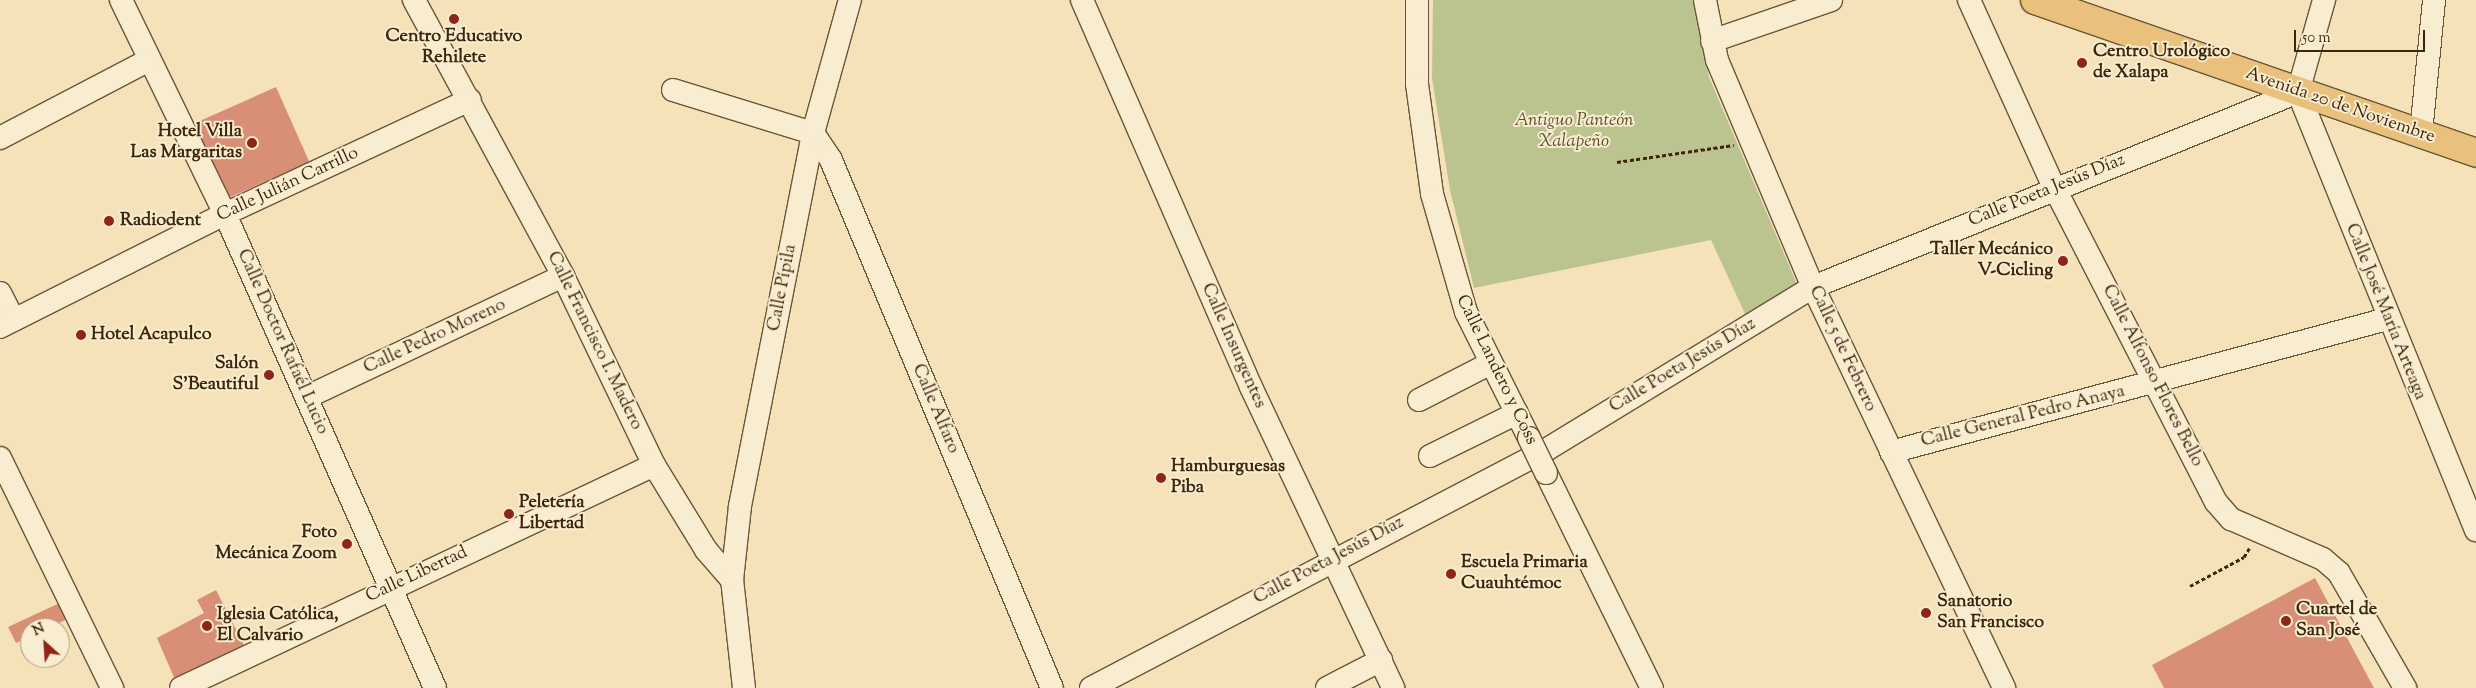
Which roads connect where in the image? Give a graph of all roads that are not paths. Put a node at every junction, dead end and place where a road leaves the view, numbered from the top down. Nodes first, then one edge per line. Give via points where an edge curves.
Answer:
1 (121, 0) edge
2 (414, 0) edge
3 (850, 0) edge
4 (1082, 0) edge
5 (1417, 0) edge
6 (1705, 0) edge
7 (1830, 0) edge
8 (1969, 0) edge
9 (2035, 0) edge
10 (2324, 0) edge
11 (2434, 0) edge
12 (1712, 41) junction
13 (150, 60) junction
14 (673, 90) dead end
15 (2298, 92) junction
16 (470, 100) junction
17 (813, 133) junction
18 (2421, 133) junction
19 (0, 138) edge
20 (2476, 153) edge
21 (2054, 186) junction
22 (225, 214) junction
23 (563, 276) junction
24 (1813, 288) junction
25 (0, 293) edge
26 (2387, 319) junction
27 (7, 324) edge
28 (1492, 363) junction
29 (2156, 383) junction
30 (307, 398) junction
31 (1418, 400) dead end
32 (1516, 413) junction
33 (1891, 452) junction
34 (1430, 456) dead end
35 (0, 458) edge
36 (654, 465) junction
37 (2476, 530) edge
38 (1331, 559) junction
39 (732, 580) junction
40 (390, 587) junction
41 (1381, 660) junction
42 (112, 688) edge
43 (181, 688) edge
44 (435, 688) edge
45 (744, 688) edge
46 (1052, 688) edge
47 (1091, 688) edge
48 (1327, 688) edge
49 (1393, 688) edge
50 (1652, 688) edge
51 (2004, 688) edge
52 (2405, 688) edge

1 - 13 street, Calle Doctor Rafaél Lucio
2 - 16 street, Calle Francisco I. Madero
3 - 17 street, Calle Pípila
4 - 38 street, Calle Insurgentes via 1251,387
5 - 28 street, Calle Landero y Coss via 1417,84 1432,194 1456,287
6 - 12 street, Calle 5 de Febrero
7 - 12 street
8 - 21 street, Calle Alfonso Flores Bello
9 - 15 main road, Avenida 20 de Noviembre
10 - 15 street
11 - 18 street
12 - 24 street, Calle 5 de Febrero
13 - 19 street
13 - 22 street, Calle Doctor Rafaél Lucio
14 - 17 street
15 - 18 main road, Avenida 20 de Noviembre
15 - 21 street, Calle Poeta Jesús Díaz
15 - 26 street, Calle José María Arteaga
16 - 22 street, Calle Julián Carrillo
16 - 23 street, Calle Francisco I. Madero
17 - 39 street, Calle Pípila via 740,506
17 - 46 street, Calle Alfaro via 834,170
18 - 20 main road, Avenida 20 de Noviembre
21 - 24 street, Calle Poeta Jesús Díaz
21 - 29 street, Calle Alfonso Flores Bello
22 - 27 street, Calle Julián Carrillo
22 - 30 street, Calle Doctor Rafaél Lucio
23 - 30 street, Calle Pedro Moreno
23 - 36 street, Calle Francisco I. Madero
24 - 33 street, Calle 5 de Febrero
24 - 38 street, Calle Poeta Jesús Díaz via 1546,450
25 - 27 street
26 - 29 street, Calle General Pedro Anaya
26 - 37 street, Calle José María Arteaga
28 - 31 street
28 - 32 street, Calle Landero y Coss
29 - 33 street, Calle General Pedro Anaya
29 - 52 street, Calle Alfonso Flores Bello via 2216,502 2231,518 2323,559 2339,573
30 - 40 street, Calle Doctor Rafaél Lucio
32 - 34 street
32 - 50 street, Calle Landero y Coss, bridge
33 - 51 street, Calle 5 de Febrero
35 - 42 street
36 - 39 street, Calle Francisco I. Madero via 706,550
36 - 40 street, Calle Libertad
38 - 41 street, Calle Insurgentes
38 - 47 street, Calle Poeta Jesús Díaz
39 - 45 street
40 - 43 street, Calle Libertad
40 - 44 street, Calle Doctor Rafaél Lucio
41 - 48 street
41 - 49 street, Calle Insurgentes

